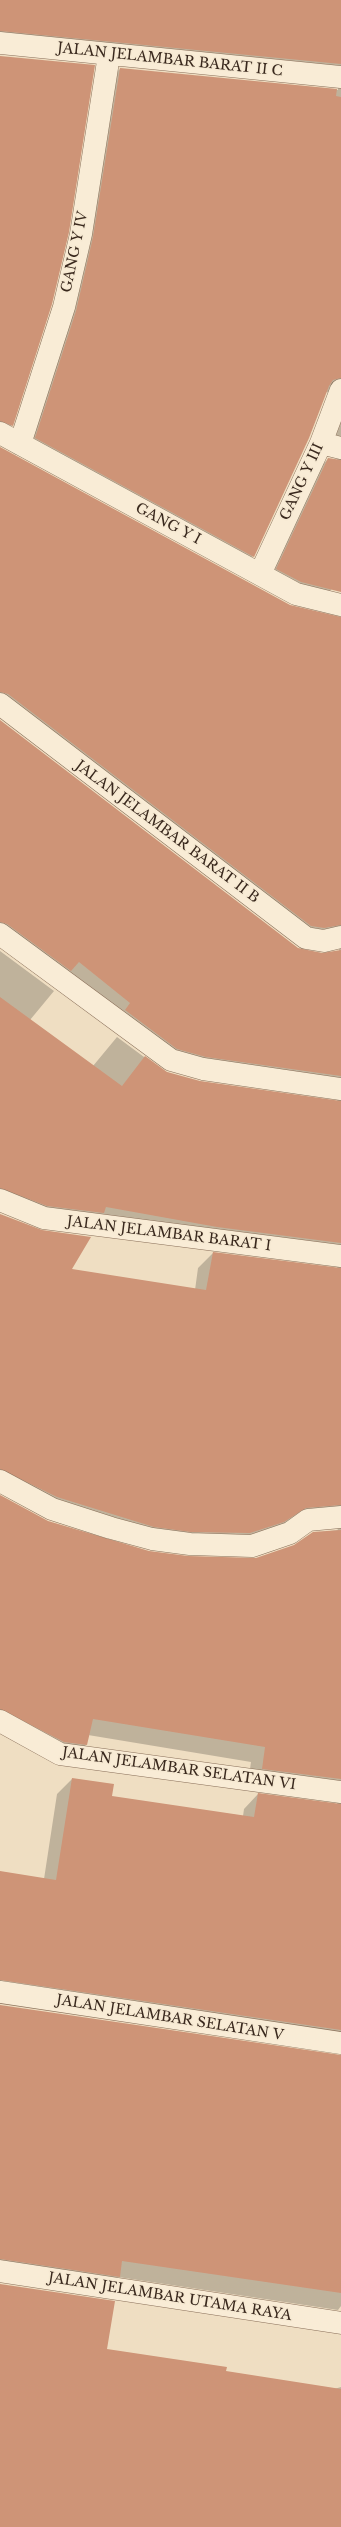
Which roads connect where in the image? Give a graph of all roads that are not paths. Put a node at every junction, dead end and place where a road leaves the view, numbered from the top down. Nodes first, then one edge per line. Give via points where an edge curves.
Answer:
1 (0, 43) edge
2 (109, 55) junction
3 (341, 77) edge
4 (341, 390) edge
5 (0, 433) edge
6 (20, 444) junction
7 (331, 445) edge
8 (260, 574) junction
9 (341, 605) edge
10 (0, 704) edge
11 (0, 934) edge
12 (341, 937) edge
13 (341, 1089) edge
14 (0, 1200) edge
15 (341, 1256) edge
16 (0, 1481) edge
17 (341, 1517) edge
18 (0, 1721) edge
19 (341, 1792) edge
20 (0, 1992) edge
21 (341, 2043) edge
22 (0, 2271) edge
23 (341, 2323) edge

1 - 2 street, JALAN JELAMBAR BARAT II C
2 - 3 street, JALAN JELAMBAR BARAT II C
2 - 6 street, GANG Y IV via 81,234 64,307
4 - 7 street, GANG Y III
5 - 6 street, GANG Y I
6 - 8 street, GANG Y I
7 - 8 street, GANG Y III
8 - 9 street, GANG Y I via 296,594
10 - 12 street, JALAN JELAMBAR BARAT II B via 306,938 324,941
11 - 13 street via 171,1060 203,1069
14 - 15 street, JALAN JELAMBAR BARAT I via 44,1218
16 - 17 street via 52,1509 152,1539 190,1544 252,1546 290,1533 308,1520
18 - 19 street, JALAN JELAMBAR SELATAN VI via 60,1754
20 - 21 street, JALAN JELAMBAR SELATAN V
22 - 23 street, JALAN JELAMBAR UTAMA RAYA

